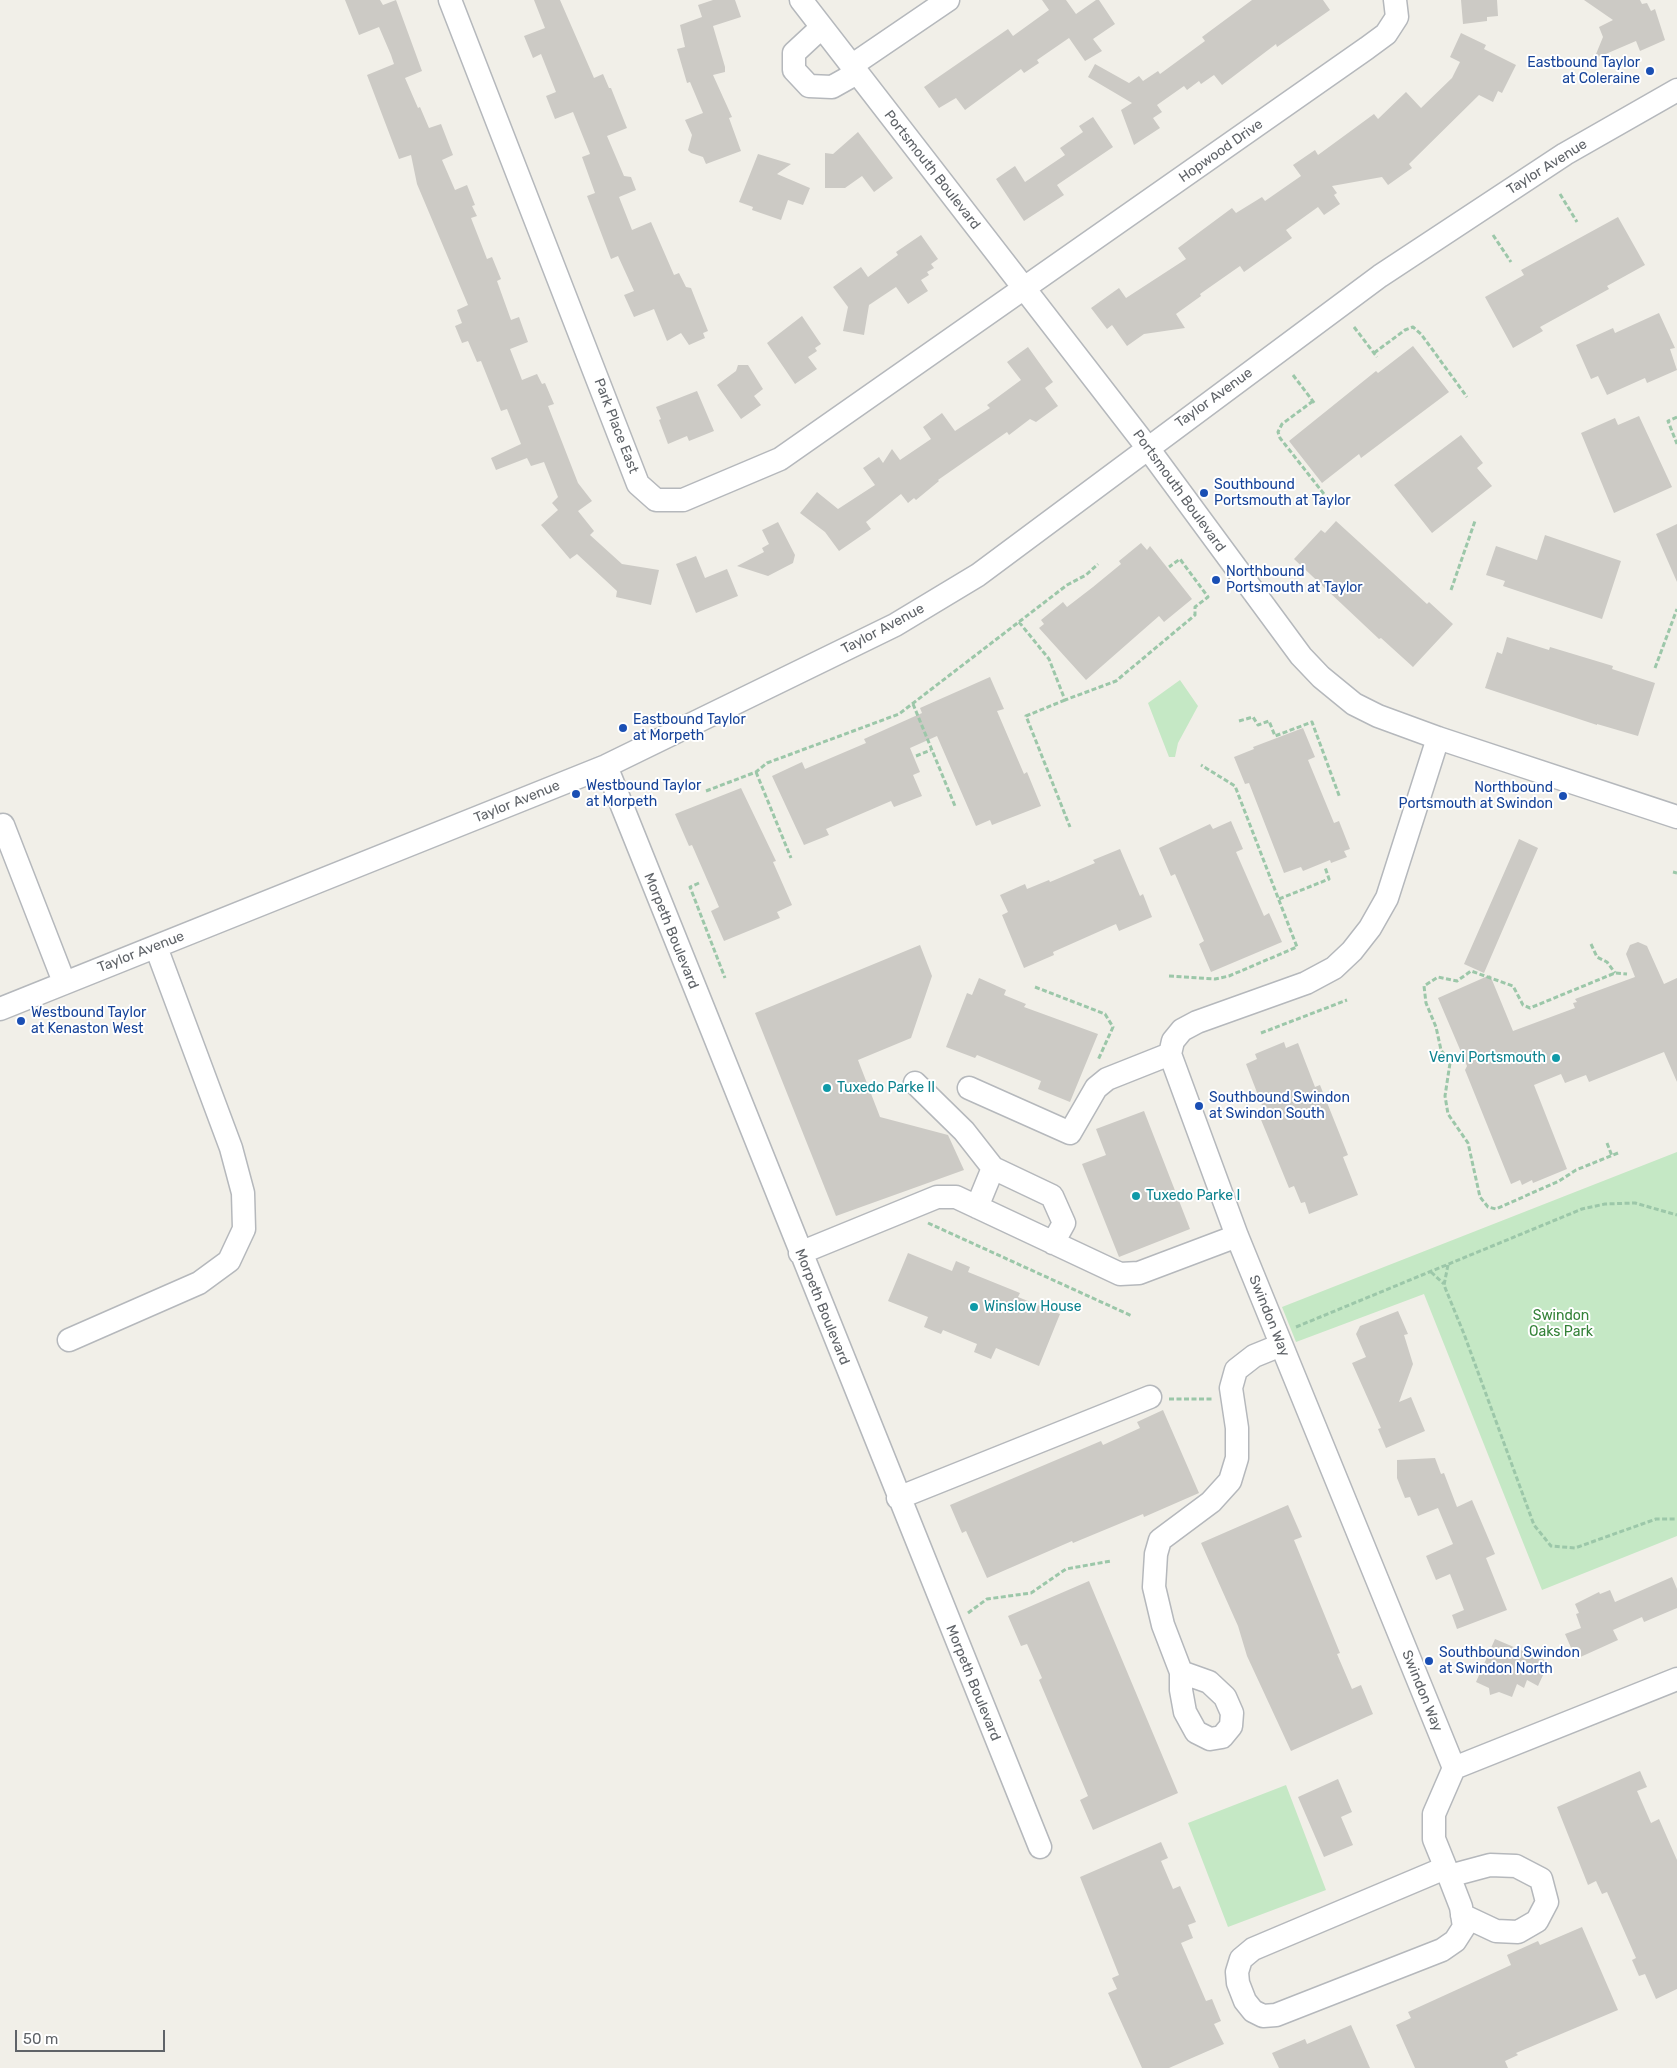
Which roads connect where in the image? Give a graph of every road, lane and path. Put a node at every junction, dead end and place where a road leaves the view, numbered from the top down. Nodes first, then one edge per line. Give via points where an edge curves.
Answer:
1 (450, 0) edge
2 (802, 0) edge
3 (948, 0) edge
4 (1395, 0) edge
5 (822, 27) junction
6 (854, 70) junction
7 (1677, 90) edge
8 (1560, 194) dead end
9 (1578, 222) dead end
10 (1493, 235) dead end
11 (1511, 262) dead end
12 (1025, 288) junction
13 (1354, 327) dead end
14 (1374, 353) junction
15 (1377, 357) dead end
16 (1293, 375) dead end
17 (1467, 396) dead end
18 (1677, 417) edge
19 (1677, 444) edge
20 (1148, 447) junction
21 (1331, 503) dead end
22 (1475, 521) dead end
23 (1098, 564) dead end
24 (1169, 567) dead end
25 (1451, 590) dead end
26 (1677, 609) edge
27 (1018, 622) junction
28 (1656, 668) dead end
29 (1065, 700) junction
30 (913, 704) junction
31 (1239, 721) dead end
32 (1438, 738) junction
33 (932, 750) junction
34 (916, 756) dead end
35 (1201, 765) dead end
36 (606, 766) junction
37 (756, 772) junction
38 (706, 791) dead end
39 (1340, 798) dead end
40 (955, 806) dead end
41 (1677, 817) edge
42 (3, 825) dead end
43 (1070, 827) dead end
44 (790, 858) dead end
45 (1324, 867) dead end
46 (698, 883) dead end
47 (1279, 899) junction
48 (1591, 944) dead end
49 (156, 947) junction
50 (1615, 974) junction
51 (1627, 974) dead end
52 (1169, 976) dead end
53 (725, 978) dead end
54 (64, 982) junction
55 (1035, 987) dead end
56 (1348, 1000) dead end
57 (0, 1009) edge
58 (1261, 1033) dead end
59 (1170, 1054) junction
60 (1107, 1079) junction
61 (915, 1083) dead end
62 (969, 1088) dead end
63 (1607, 1143) dead end
64 (1618, 1153) dead end
65 (1612, 1156) junction
66 (993, 1168) junction
67 (977, 1207) junction
68 (1677, 1215) edge
69 (927, 1223) dead end
70 (1237, 1236) junction
71 (1053, 1243) junction
72 (800, 1254) junction
73 (1448, 1265) junction
74 (1431, 1272) junction
75 (1444, 1285) junction
76 (1132, 1316) dead end
77 (69, 1340) dead end
78 (1279, 1340) junction
79 (1150, 1397) joint
80 (1233, 1399) junction
81 (898, 1498) junction
82 (1677, 1519) edge
83 (1111, 1561) dead end
84 (950, 1627) junction
85 (1181, 1672) dead end
86 (1677, 1679) edge
87 (1454, 1768) junction
88 (1040, 1847) dead end
89 (1447, 1872) junction
90 (1462, 1915) junction

1 - 12 street, Park Place East via 638,484 656,500 682,500 780,458
2 - 5 street, Portsmouth Boulevard
3 - 6 street
4 - 12 street, Hopwood Drive via 1397,17 1386,34
5 - 6 street, Portsmouth Boulevard
5 - 6 street via 801,43 794,53 794,70 809,86 832,87
6 - 12 street, Portsmouth Boulevard
7 - 20 street, Taylor Avenue via 1565,154 1380,276
8 - 9 path
10 - 11 path
12 - 20 street, Portsmouth Boulevard
13 - 14 path
14 - 15 path
14 - 17 path via 1412,327 1421,334
16 - 21 path via 1314,402 1282,424 1278,432
18 - 19 path via 1668,421
20 - 32 street, Portsmouth Boulevard via 1300,656 1354,704
20 - 36 street, Taylor Avenue via 978,575 895,625
22 - 25 path
23 - 27 path
24 - 29 path via 1180,559 1208,597 1195,607 1195,615 1116,681
26 - 28 path
27 - 29 path via 1049,659
27 - 30 path
29 - 43 path via 1026,716
30 - 33 path
30 - 37 path via 900,714 767,763
31 - 39 path via 1253,717 1258,725 1269,721 1275,736 1312,722
32 - 41 street, Portsmouth Boulevard
32 - 59 street via 1387,898 1352,951 1334,968 1306,983 1182,1030 1173,1041
33 - 34 path
33 - 40 path
35 - 47 path via 1235,786
36 - 49 street, Taylor Avenue
36 - 72 street, Morpeth Boulevard
37 - 38 path
37 - 44 path
42 - 54 street
45 - 47 path via 1329,879
46 - 53 path via 690,887
47 - 52 path via 1297,947 1229,976 1215,979
48 - 50 path via 1597,957 1607,962
49 - 54 street, Taylor Avenue
49 - 77 street via 231,1148 243,1193 244,1229 229,1261 198,1283
50 - 51 path
50 - 65 path via 1530,1008 1523,1005 1513,986 1471,971 1457,981 1438,977 1424,986 1441,1050 1450,1063 1445,1096 1448,1114 1468,1143 1480,1197 1488,1207 1496,1209
54 - 57 street, Taylor Avenue
55 - 60 path via 1105,1014 1112,1027 1094,1070
56 - 58 path
59 - 60 street
59 - 70 street, Swindon Way
60 - 62 street via 1096,1088 1070,1133
61 - 66 street via 964,1131
63 - 65 path
64 - 65 path
66 - 67 street
66 - 71 street via 1052,1196 1064,1223
67 - 71 street
67 - 72 street via 956,1197 937,1197
68 - 73 path via 1635,1203 1582,1209
69 - 76 path
70 - 71 street via 1139,1273 1120,1274
70 - 78 street, Swindon Way
72 - 81 street, Morpeth Boulevard
73 - 74 path
73 - 75 path
74 - 75 path
74 - 78 path
75 - 82 path via 1534,1525 1551,1546 1575,1548 1656,1519
78 - 80 street via 1236,1370 1231,1388
78 - 87 street, Swindon Way
79 - 80 path via 1152,1403 1159,1400
79 - 81 street
80 - 85 street via 1237,1458 1230,1482 1211,1502 1160,1540 1156,1554 1154,1587 1163,1625
81 - 84 street, Morpeth Boulevard
83 - 84 path via 1066,1569 1031,1594 987,1599
84 - 88 street, Morpeth Boulevard
86 - 87 street
87 - 89 street via 1434,1814 1434,1839
89 - 90 street
89 - 90 street via 1490,1865 1516,1866 1541,1878 1547,1902 1537,1921 1518,1932 1496,1931
89 - 90 street via 1253,1950 1241,1959 1238,1983 1253,2011 1263,2016 1276,2015 1442,1950 1455,1941 1464,1927

